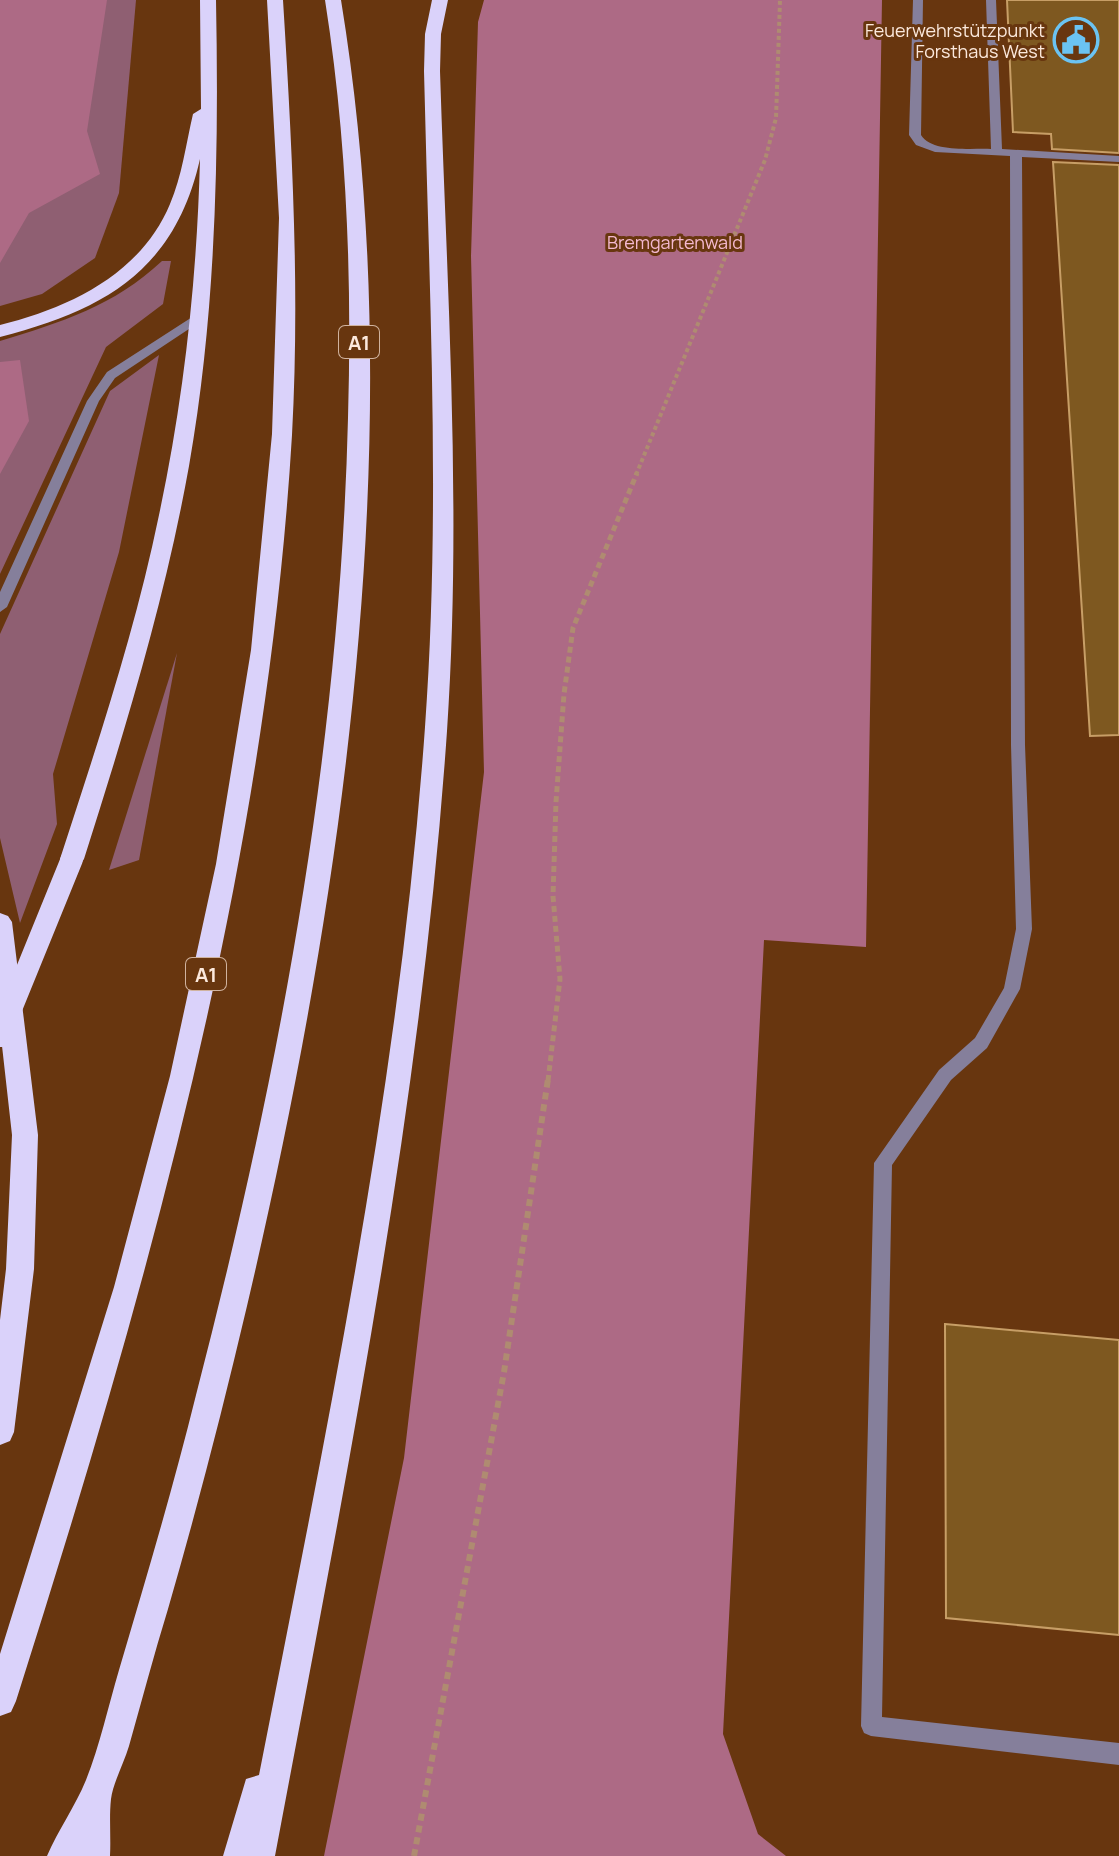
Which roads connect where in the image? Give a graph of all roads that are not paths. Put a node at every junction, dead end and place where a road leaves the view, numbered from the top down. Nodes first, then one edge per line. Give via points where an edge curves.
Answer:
1 (208, 0) edge
2 (275, 0) edge
3 (333, 0) edge
4 (440, 0) edge
5 (918, 0) edge
6 (991, 0) edge
7 (210, 77) junction
8 (997, 153) junction
9 (1016, 153) junction
10 (1119, 159) edge
11 (200, 316) junction
12 (0, 331) edge
13 (0, 607) edge
14 (0, 922) edge
15 (0, 1036) edge
16 (0, 1432) edge
17 (309, 1594) junction
18 (0, 1701) edge
19 (1119, 1754) edge
20 (96, 1795) junction
21 (63, 1856) edge
22 (94, 1856) edge
23 (239, 1856) edge
24 (259, 1856) edge

1 - 7 highway
2 - 18 highway, A1 via 287,222 283,397 266,605 235,829 190,1049 122,1316
3 - 20 highway, A1 via 354,165 359,396 350,618 326,831 290,1054 232,1317 176,1531
4 - 17 highway via 432,71 445,456 435,732 408,1006 356,1344
5 - 8 lane via 917,140 935,149
6 - 8 lane
7 - 11 highway
7 - 12 highway via 180,202 156,246 95,296
8 - 9 lane
9 - 10 lane
9 - 19 lane via 1018,745 1024,929 1012,989 981,1043 945,1075 883,1163 871,1726
11 - 13 lane via 111,375 93,401
11 - 15 highway, bridge via 179,467 154,583 72,859
14 - 16 highway via 25,1135 20,1269
17 - 23 highway
17 - 24 highway
20 - 21 highway, A1
20 - 22 highway

